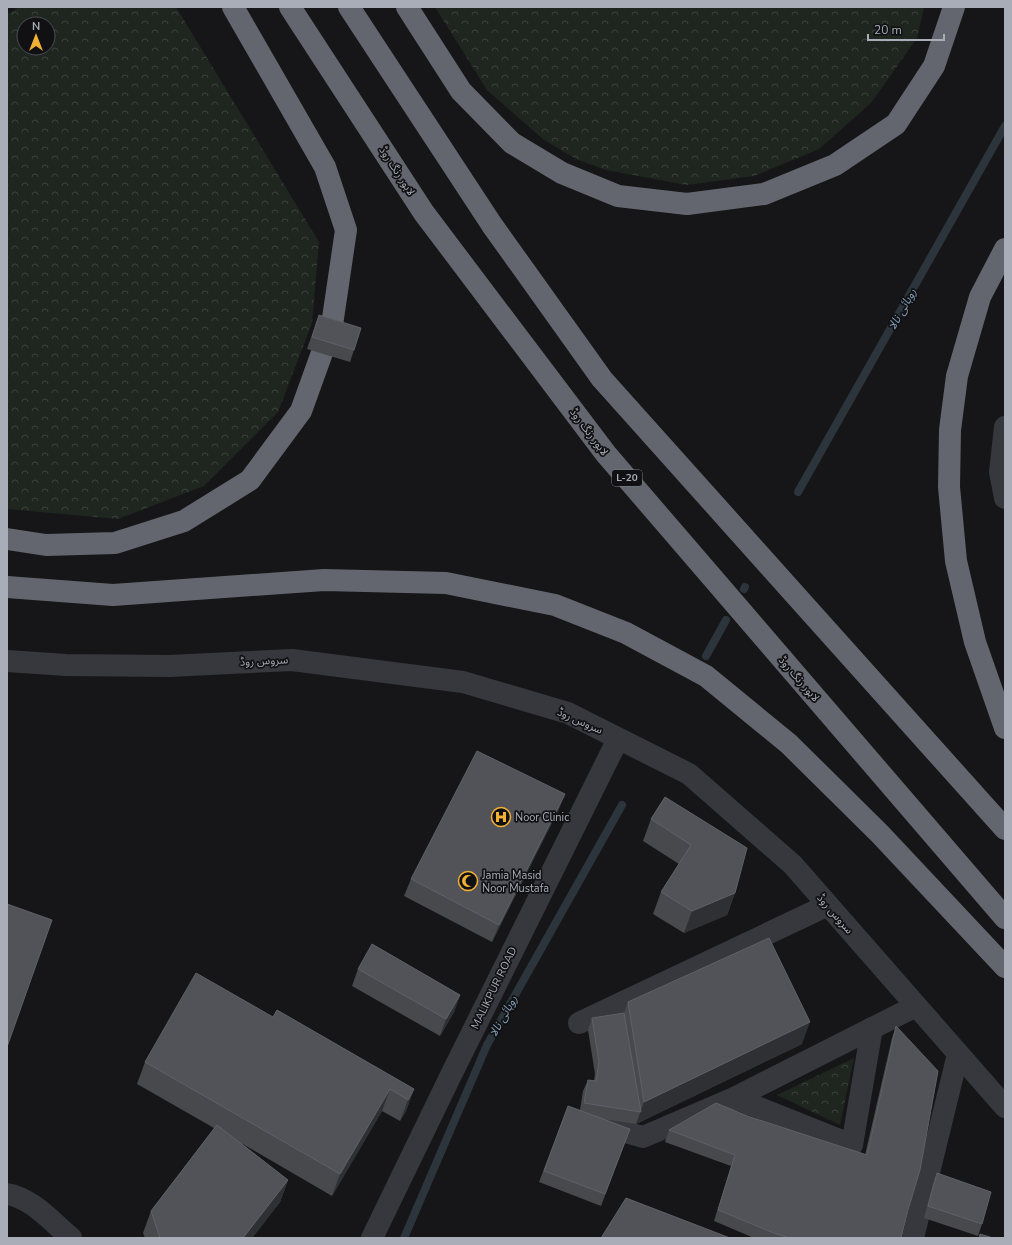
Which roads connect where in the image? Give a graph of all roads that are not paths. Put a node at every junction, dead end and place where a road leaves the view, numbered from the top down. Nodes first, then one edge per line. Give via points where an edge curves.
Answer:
1 (233, 7) edge
2 (290, 7) edge
3 (349, 7) edge
4 (407, 7) edge
5 (954, 7) edge
6 (1005, 249) edge
7 (1005, 427) edge
8 (1005, 498) edge
9 (7, 539) edge
10 (7, 587) edge
11 (7, 661) edge
12 (1005, 728) edge
13 (618, 739) junction
14 (1005, 829) edge
15 (828, 905) junction
16 (1005, 918) edge
17 (1005, 967) edge
18 (916, 1006) junction
19 (579, 1023) dead end
20 (872, 1028) junction
21 (958, 1054) junction
22 (734, 1098) junction
23 (1005, 1107) edge
24 (584, 1120) edge
25 (7, 1194) edge
26 (71, 1238) edge
27 (372, 1238) edge
28 (913, 1238) edge

1 - 9 highway via 325,167 346,230 332,325 301,411 250,480 184,521 115,543 46,545
2 - 16 highway, لاہور رنگ روڈ / L-20 via 424,213 606,454
3 - 14 highway via 492,225 602,379
4 - 5 highway via 462,91 512,143 562,173 618,196 687,204 764,194 835,165 896,124 934,66
6 - 12 highway via 980,297 957,376 950,430 949,487 956,561 975,642
7 - 8 street via 1000,472
10 - 17 highway via 113,595 324,580 446,583 554,605 626,632 706,676 789,744 880,834
11 - 13 street, سروس روڈ via 66,665 169,666 292,660 462,682 568,713
13 - 15 street, سروس روڈ via 689,774 793,865
13 - 27 street, MALIKPUR ROAD
15 - 18 street, سروس روڈ
15 - 19 street
18 - 20 street
18 - 21 street, سروس روڈ
20 - 22 street
20 - 22 street via 852,1145
21 - 23 street, سروس روڈ
21 - 28 street
22 - 24 street via 643,1137
25 - 26 street via 15,1195 32,1204

